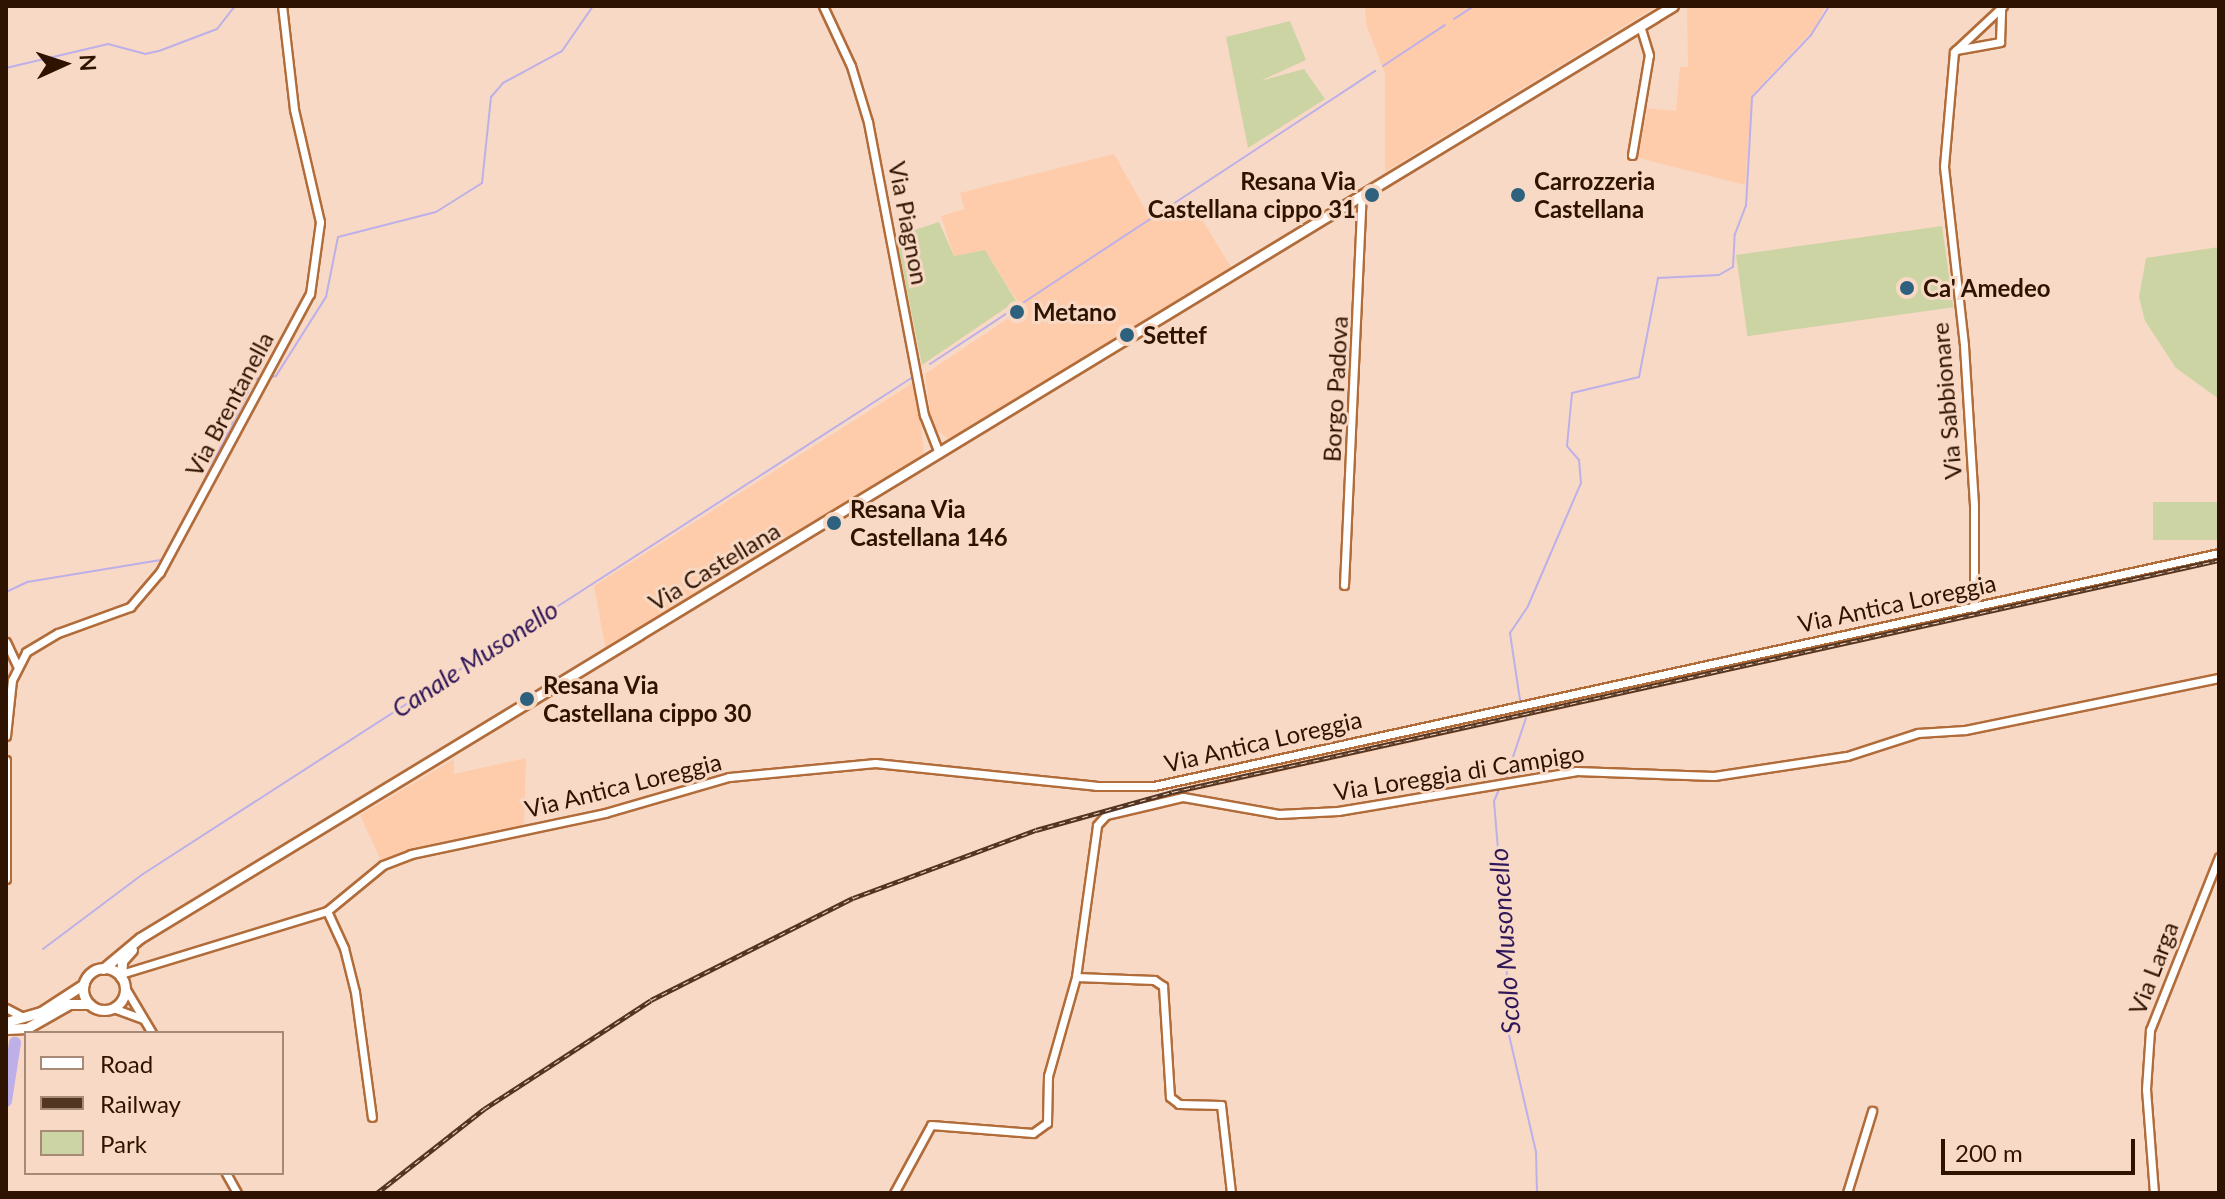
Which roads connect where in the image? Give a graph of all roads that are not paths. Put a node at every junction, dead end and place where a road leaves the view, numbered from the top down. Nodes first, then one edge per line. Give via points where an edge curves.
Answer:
1 (823, 6) edge
2 (1673, 6) edge
3 (286, 7) edge
4 (2002, 8) edge
5 (1640, 26) junction
6 (1956, 50) junction
7 (1632, 155) dead end
8 (1362, 196) junction
9 (939, 453) junction
10 (2219, 553) edge
11 (1344, 585) dead end
12 (1974, 608) junction
13 (6, 642) edge
14 (17, 666) junction
15 (2219, 678) edge
16 (6, 736) edge
17 (6, 760) edge
18 (2219, 857) edge
19 (6, 879) edge
20 (327, 911) junction
21 (181, 916) junction
22 (107, 965) junction
23 (122, 976) junction
24 (1076, 977) junction
25 (84, 984) junction
26 (89, 1004) junction
27 (6, 1008) edge
28 (113, 1008) junction
29 (23, 1017) junction
30 (145, 1020) junction
31 (7, 1023) edge
32 (151, 1031) edge
33 (1872, 1111) dead end
34 (372, 1117) dead end
35 (227, 1175) edge
36 (237, 1193) edge
37 (894, 1193) edge
38 (1231, 1193) edge
39 (1847, 1193) edge
40 (2154, 1193) edge

1 - 9 street, Via Piagnon via 851,66 868,122 924,415
2 - 5 main road
3 - 14 street, Via Brentanella via 294,109 320,222 310,294 146,591 122,612 42,641
4 - 6 street
4 - 6 street via 2000,42
5 - 7 street via 1649,56
5 - 8 main road
6 - 12 street, Via Sabbionare via 1944,195 1965,359
8 - 9 main road, Via Castellana
8 - 11 street, Borgo Padova
9 - 21 main road, Via Castellana
10 - 12 street, Via Antica Loreggia
12 - 20 street, Via Antica Loreggia via 1154,786 1096,786 875,763 729,777 605,813 411,854 383,865
13 - 14 street
14 - 16 street
15 - 24 street, Via Loreggia di Campigo via 1965,730 1918,733 1847,756 1714,776 1563,772 1338,811 1279,814 1183,797 1106,815 1097,825
17 - 19 street
18 - 40 street, Via Larga via 2150,1030 2146,1089
20 - 23 street, Via Antica Loreggia
20 - 34 street via 355,992
21 - 22 main road, Via Castellana
21 - 23 main road, Via Castellana via 126,955
22 - 23 main road
22 - 25 main road
23 - 28 main road via 122,1000
23 - 30 street
24 - 37 street, Via Loreggia di Campigo via 1048,1076 1043,1128 1033,1133 931,1125
24 - 38 street via 1154,980 1163,986 1170,1097 1179,1104 1221,1105
25 - 26 main road
25 - 29 main road
26 - 28 main road
26 - 31 main road via 69,1004 25,1029
27 - 29 street
28 - 30 street
29 - 31 main road
30 - 32 street
33 - 39 street
35 - 36 street

